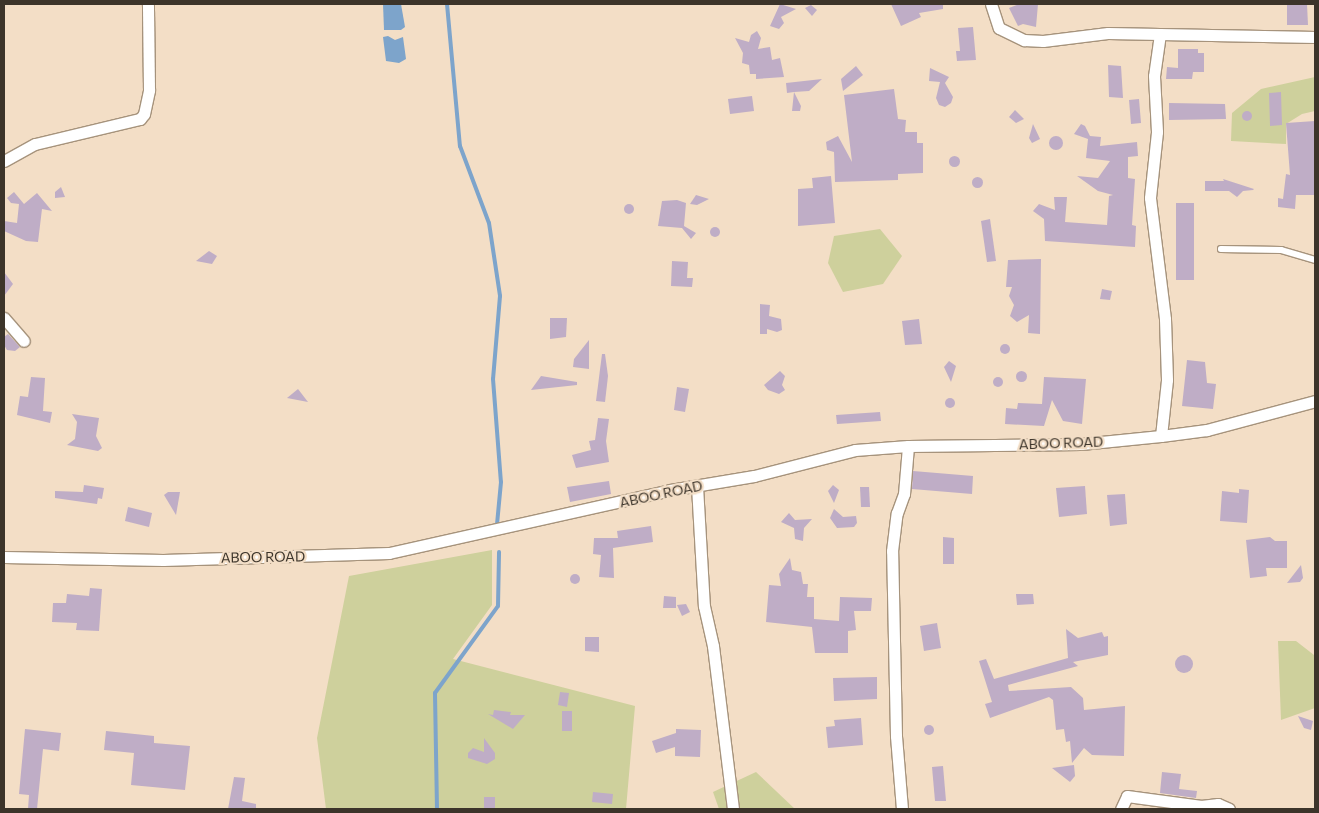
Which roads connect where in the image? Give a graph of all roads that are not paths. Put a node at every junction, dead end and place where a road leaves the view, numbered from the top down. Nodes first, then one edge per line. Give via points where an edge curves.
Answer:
1 (148, 4) edge
2 (991, 4) edge
3 (1160, 34) junction
4 (1315, 37) edge
5 (4, 161) edge
6 (1221, 249) dead end
7 (1315, 260) edge
8 (4, 318) edge
9 (24, 341) dead end
10 (1315, 401) edge
11 (1161, 436) junction
12 (908, 446) junction
13 (697, 486) junction
14 (4, 557) edge
15 (733, 809) edge
16 (902, 809) edge
17 (1121, 809) edge
18 (1229, 809) edge

1 - 5 street via 149,90 140,119 35,144
2 - 3 street via 999,28 1024,40 1043,41 1108,33
3 - 4 street
3 - 11 street via 1154,76 1157,132 1150,198 1165,320 1168,380
6 - 7 lane via 1281,250
8 - 9 street
10 - 11 street, ABOO ROAD via 1207,430
11 - 12 street, ABOO ROAD via 1081,444
12 - 13 street, ABOO ROAD via 855,450
12 - 16 street via 904,494 897,513 892,551 896,736
13 - 14 street, ABOO ROAD via 389,553 163,560
13 - 15 street via 704,606 713,646
17 - 18 street via 1127,796 1201,806 1218,804

